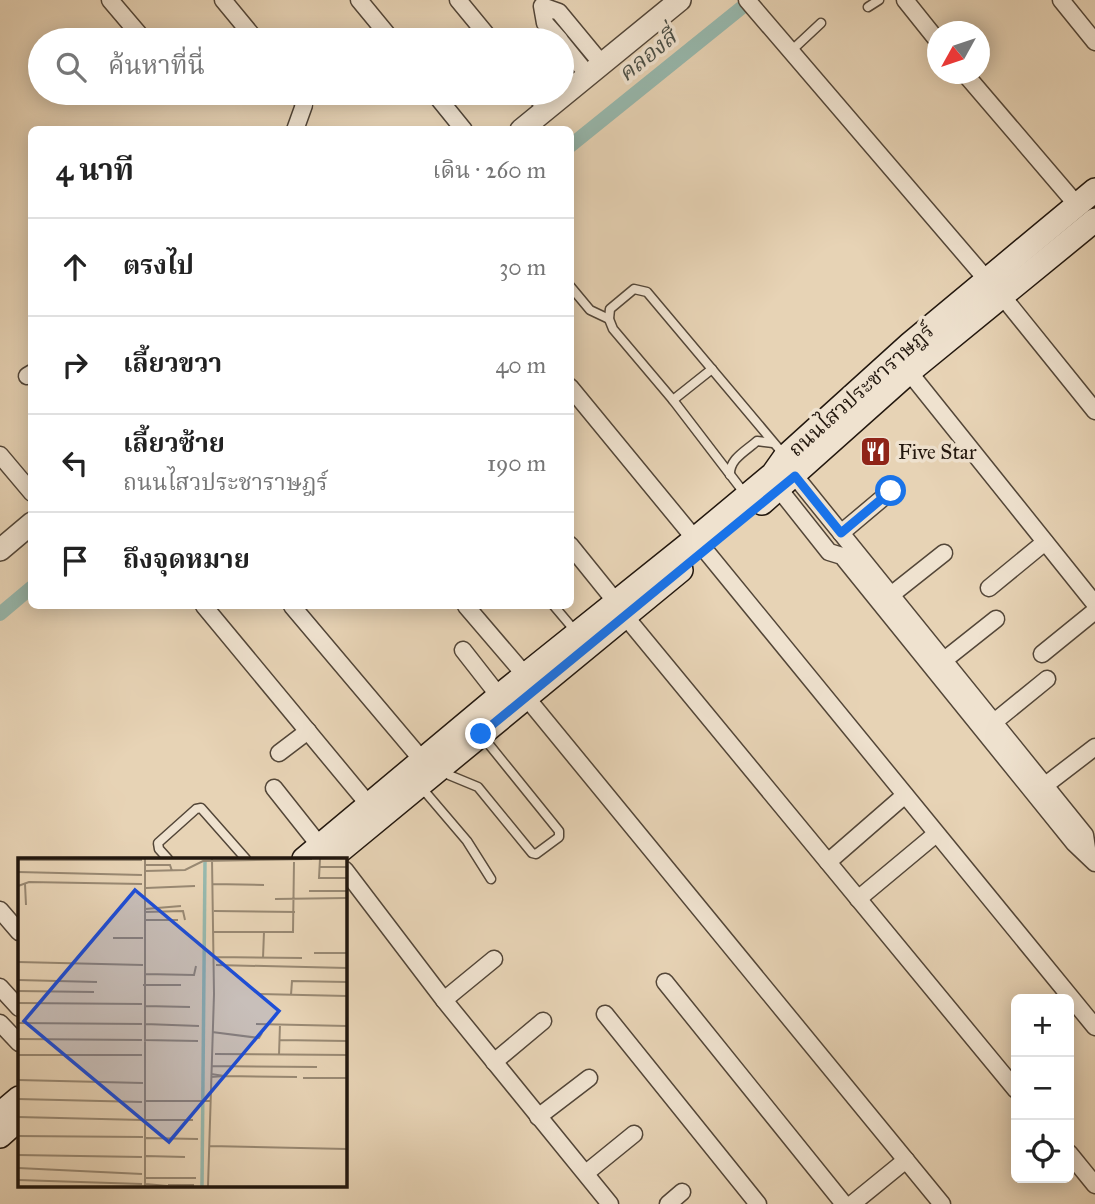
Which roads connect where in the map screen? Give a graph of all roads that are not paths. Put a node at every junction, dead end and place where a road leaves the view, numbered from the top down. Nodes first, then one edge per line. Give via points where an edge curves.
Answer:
1 (110, 0) edge
2 (223, 0) edge
3 (359, 0) edge
4 (458, 0) edge
5 (680, 0) edge
6 (747, 0) edge
7 (879, 0) edge
8 (905, 0) edge
9 (1061, 0) edge
10 (540, 3) edge
11 (867, 8) dead end
12 (821, 23) dead end
13 (134, 28) edge
14 (246, 28) edge
15 (382, 28) edge
16 (481, 28) edge
17 (549, 28) edge
18 (569, 28) edge
19 (927, 28) edge
20 (574, 36) edge
21 (1095, 42) edge
22 (574, 52) edge
23 (790, 52) junction
24 (595, 69) junction
25 (574, 81) edge
26 (975, 84) edge
27 (303, 105) edge
28 (444, 105) edge
29 (537, 105) edge
30 (296, 126) edge
31 (461, 126) edge
32 (524, 126) edge
33 (1086, 197) edge
34 (1094, 223) edge
35 (987, 280) junction
36 (574, 291) edge
37 (1003, 297) junction
38 (609, 320) junction
39 (712, 369) junction
40 (909, 372) junction
41 (574, 392) edge
42 (673, 400) junction
43 (1095, 411) edge
44 (0, 455) edge
45 (783, 466) junction
46 (730, 475) junction
47 (28, 488) edge
48 (891, 491) dead end
49 (747, 496) junction
50 (28, 526) edge
51 (841, 533) junction
52 (1045, 542) junction
53 (2, 544) edge
54 (700, 545) junction
55 (574, 550) edge
56 (847, 552) junction
57 (944, 553) dead end
58 (989, 588) dead end
59 (891, 595) junction
60 (1095, 604) edge
61 (206, 609) edge
62 (295, 609) edge
63 (468, 609) edge
64 (557, 609) edge
65 (620, 609) junction
66 (1095, 611) edge
67 (996, 619) dead end
68 (578, 634) junction
69 (463, 650) dead end
70 (1042, 654) dead end
71 (939, 665) junction
72 (1047, 679) dead end
73 (526, 686) junction
74 (499, 696) junction
75 (989, 727) junction
76 (308, 731) junction
77 (481, 734) junction
78 (1095, 747) edge
79 (279, 753) dead end
80 (430, 771) junction
81 (274, 788) dead end
82 (1040, 790) junction
83 (905, 795) junction
84 (369, 805) junction
85 (936, 834) junction
86 (1092, 856) edge
87 (167, 858) edge
88 (245, 858) edge
89 (329, 858) edge
90 (828, 862) junction
91 (346, 879) edge
92 (491, 879) dead end
93 (858, 899) junction
94 (0, 909) edge
95 (18, 931) edge
96 (494, 960) dead end
97 (665, 982) dead end
98 (0, 986) edge
99 (444, 1000) junction
100 (18, 1007) edge
101 (605, 1014) dead end
102 (543, 1021) dead end
103 (0, 1023) edge
104 (1095, 1027) edge
105 (18, 1043) edge
106 (494, 1062) junction
107 (589, 1078) dead end
108 (1011, 1084) edge
109 (18, 1099) edge
110 (0, 1114) edge
111 (538, 1117) junction
112 (18, 1120) edge
113 (634, 1133) dead end
114 (0, 1136) edge
115 (1074, 1159) edge
116 (906, 1160) junction
117 (586, 1173) junction
118 (1095, 1185) edge
119 (682, 1192) dead end
120 (610, 1204) edge
121 (668, 1204) edge
122 (758, 1204) edge
123 (844, 1204) edge
124 (852, 1204) edge
125 (942, 1204) edge

1 - 13 street
2 - 14 street
3 - 15 street
4 - 16 street
5 - 24 street
6 - 23 street
7 - 11 lane
8 - 19 street
9 - 21 street
10 - 17 street
10 - 18 street via 559,12
12 - 23 lane
20 - 24 street
22 - 24 street
23 - 35 street
24 - 25 street
26 - 33 street
27 - 30 street
28 - 31 street
29 - 32 street
33 - 35 main road, ถนนไสวประชาราษฎร์
34 - 37 main road, ถนนไสวประชาราษฎร์
35 - 45 main road, ถนนไสวประชาราษฎร์ via 911,343
36 - 38 lane via 590,310
37 - 40 main road, ถนนไสวประชาราษฎร์
37 - 43 street
38 - 39 lane via 610,309 634,289 643,290
38 - 42 lane
39 - 42 lane
39 - 45 lane
40 - 45 main road, ถนนไสวประชาราษฎร์
40 - 52 street
41 - 54 street
42 - 46 lane
44 - 47 street
45 - 46 lane via 757,441 734,460
45 - 49 main road, ถนนไสวประชาราษฎร์
45 - 51 street
45 - 54 main road, ถนนไสวประชาราษฎร์
45 - 56 street via 829,552
46 - 49 lane
48 - 51 street
49 - 54 main road, ถนนไสวประชาราษฎร์
50 - 53 street
51 - 56 street
52 - 58 street
52 - 60 street
54 - 65 main road, ถนนไสวประชาราษฎร์
54 - 83 street
55 - 65 street
56 - 59 street
56 - 71 street
57 - 59 street
59 - 71 street
61 - 76 street
62 - 80 street
63 - 73 street
64 - 68 lane
65 - 68 main road, ถนนไสวประชาราษฎร์
65 - 73 main road, ถนนไสวประชาราษฎร์
65 - 90 street
66 - 70 street
67 - 71 street
68 - 73 main road, ถนนไสวประชาราษฎร์
69 - 74 street
71 - 75 street
72 - 75 street
73 - 74 main road, ถนนไสวประชาราษฎร์
73 - 77 main road, ถนนไสวประชาราษฎร์
73 - 116 street
74 - 80 main road, ถนนไสวประชาราษฎร์
75 - 82 street
76 - 79 street
76 - 84 street
77 - 80 main road, ถนนไสวประชาราษฎร์
77 - 80 lane via 559,831 559,837 536,854 478,787
78 - 82 street
80 - 84 main road, ถนนไสวประชาราษฎร์
80 - 89 main road, ถนนไสวประชาราษฎร์
80 - 92 lane
81 - 89 street
82 - 86 street via 1085,835
83 - 85 street
83 - 90 street
84 - 89 main road, ถนนไสวประชาราษฎร์
85 - 93 street
85 - 104 street
87 - 88 lane via 158,844 201,808
90 - 93 street
91 - 99 street
93 - 108 street
94 - 95 street
96 - 99 street
97 - 123 street
98 - 100 street
99 - 106 street
101 - 122 street
102 - 106 street
103 - 105 street
106 - 111 street
107 - 111 street
109 - 110 main road
111 - 117 street
112 - 114 main road
113 - 117 street
115 - 118 street
116 - 124 street
116 - 125 street
117 - 120 street
119 - 121 street

